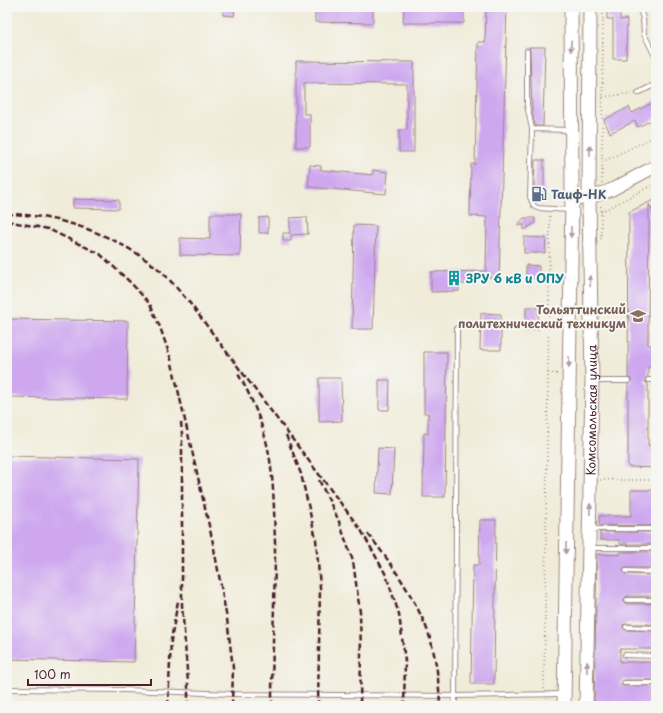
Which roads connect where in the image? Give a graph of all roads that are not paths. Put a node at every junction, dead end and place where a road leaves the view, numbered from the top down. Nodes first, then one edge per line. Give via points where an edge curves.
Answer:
1 (571, 7) edge
2 (590, 7) edge
3 (638, 7) edge
4 (527, 51) dead end
5 (656, 58) edge
6 (656, 84) edge
7 (638, 93) road end
8 (532, 129) junction
9 (572, 130) junction
10 (656, 166) edge
11 (595, 196) junction
12 (572, 204) junction
13 (457, 328) dead end
14 (648, 380) dead end
15 (656, 380) edge
16 (592, 381) junction
17 (628, 381) dead end
18 (656, 528) edge
19 (590, 529) junction
20 (589, 548) junction
21 (656, 548) edge
22 (626, 571) dead end
23 (656, 572) edge
24 (627, 600) dead end
25 (656, 600) edge
26 (626, 627) dead end
27 (656, 628) edge
28 (625, 656) dead end
29 (656, 656) edge
30 (624, 683) dead end
31 (656, 683) edge
32 (7, 689) edge
33 (456, 696) junction
34 (564, 700) edge
35 (586, 700) edge
36 (455, 706) edge

1 -> 9 main road, Комсомольская улица
11 -> 2 main road, Комсомольская улица
3 - 5 lane via 643,18 644,34
4 - 8 lane via 527,105
6 - 7 lane
8 - 9 lane
8 - 12 lane via 531,203 537,208 551,209
9 - 12 main road, Комсомольская улица
10 - 11 street
11 - 12 street
16 -> 11 main road, Комсомольская улица
12 -> 34 main road, Комсомольская улица
13 - 33 lane
14 - 15 lane
16 - 17 lane
19 -> 16 main road, Комсомольская улица
18 - 19 lane
19 - 20 main road, Комсомольская улица
20 - 21 lane
35 -> 20 main road, Комсомольская улица
22 - 23 lane
24 - 25 lane
26 - 27 lane
28 - 29 lane
30 - 31 lane
32 - 33 lane
33 - 34 lane via 544,694
33 - 36 lane
34 - 35 main road, Комсомольская улица

